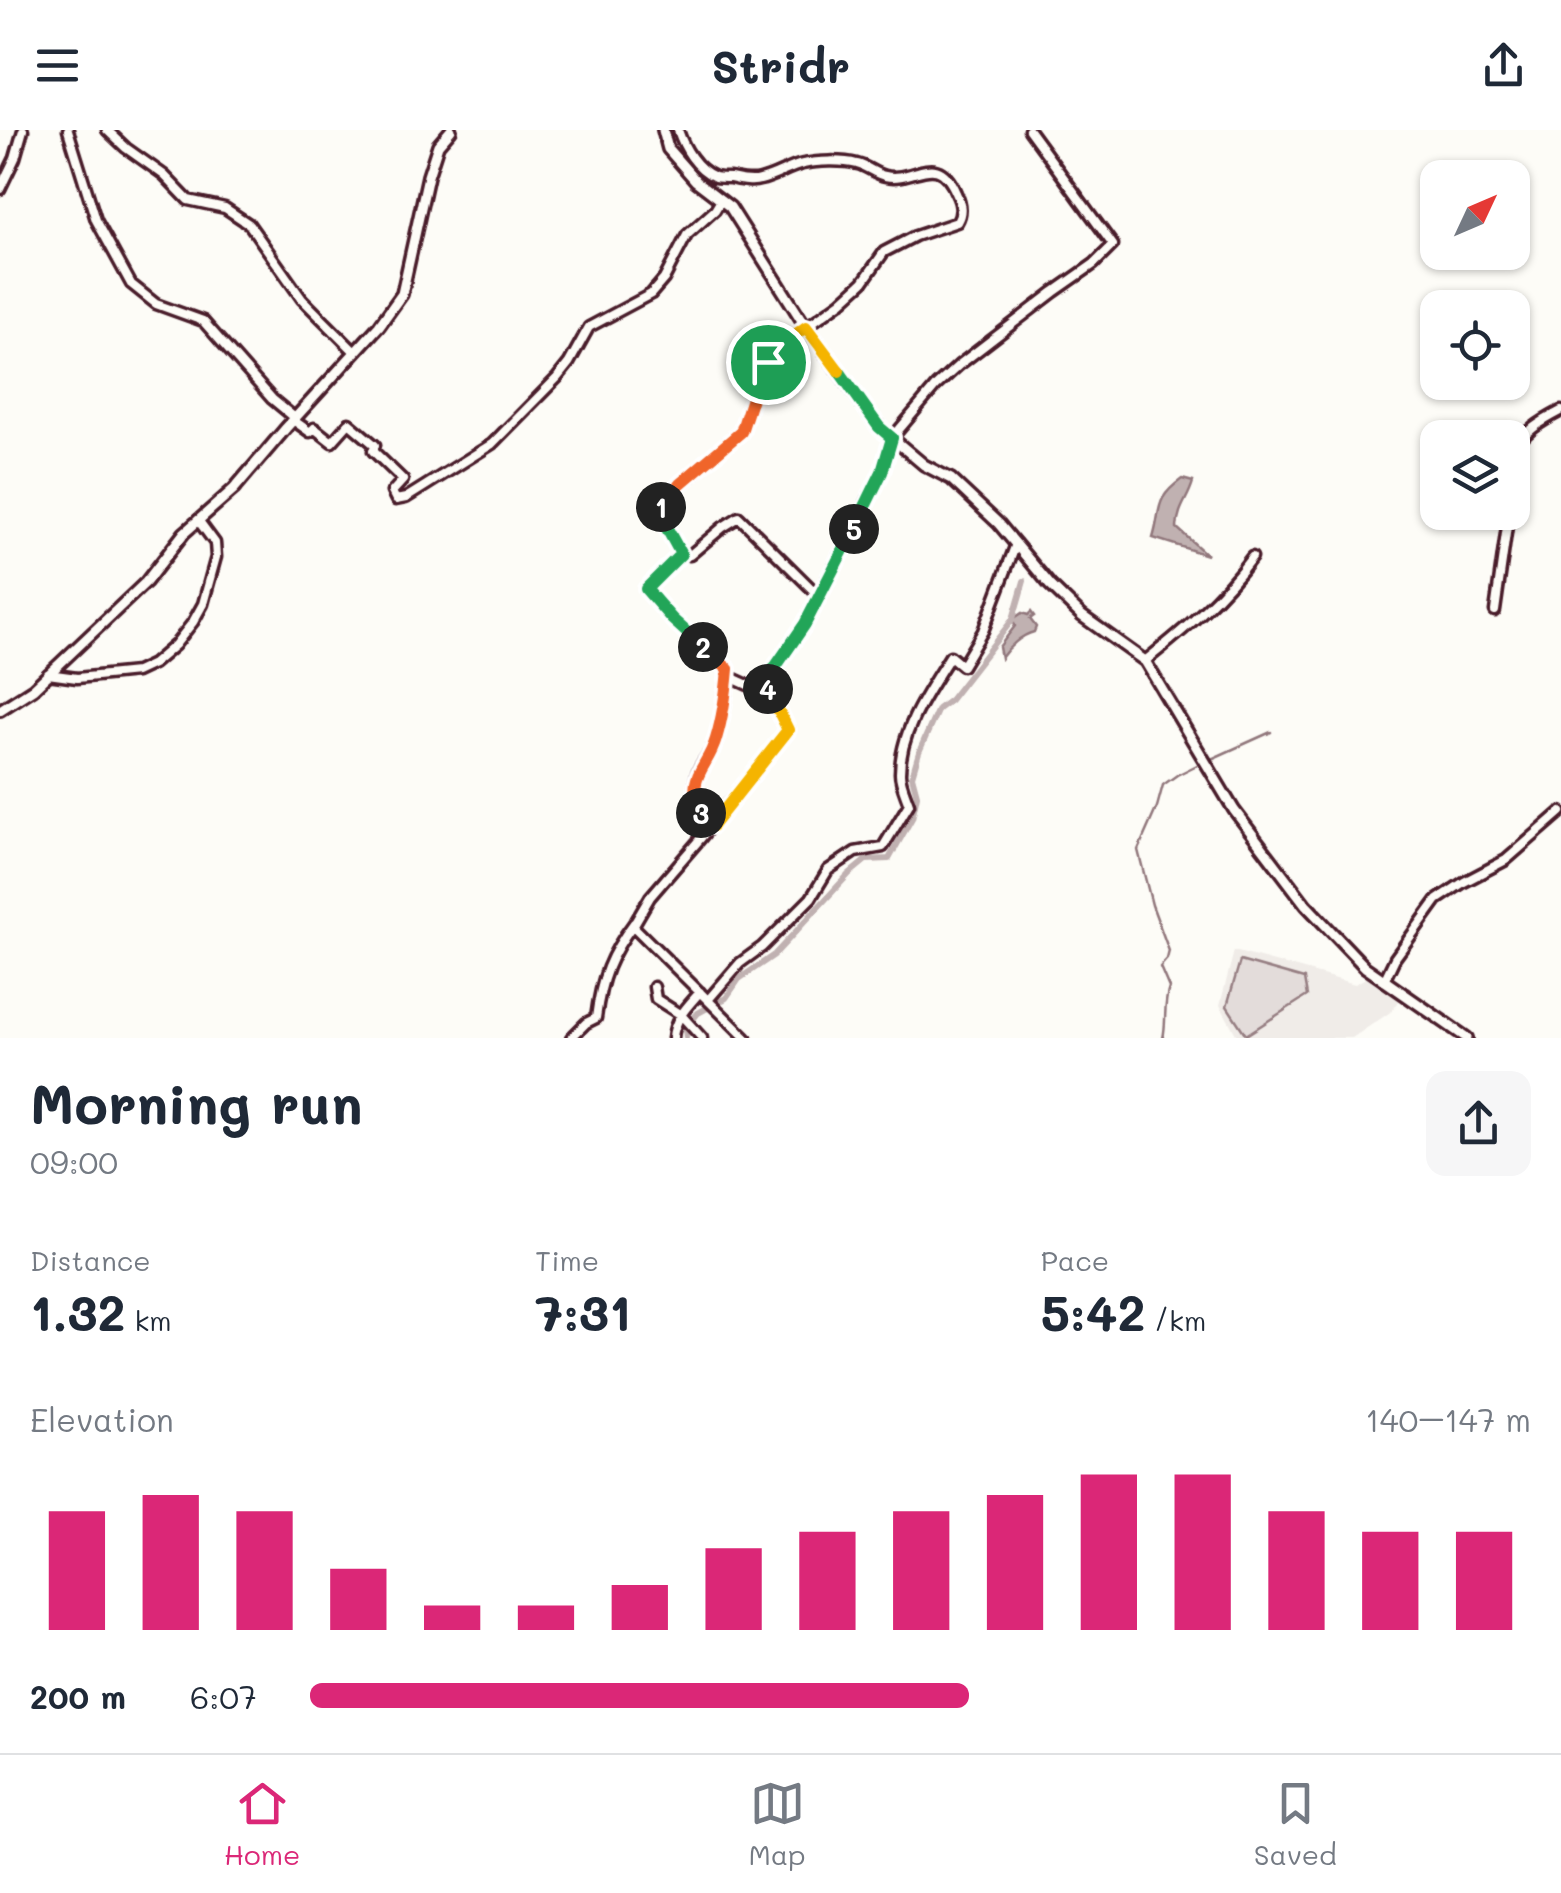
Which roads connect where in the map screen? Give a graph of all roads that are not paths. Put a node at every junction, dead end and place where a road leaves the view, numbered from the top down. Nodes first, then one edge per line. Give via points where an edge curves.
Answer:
1 (23, 130) edge
2 (68, 130) edge
3 (108, 130) edge
4 (451, 130) edge
5 (663, 130) edge
6 (678, 130) edge
7 (1030, 130) edge
8 (0, 189) edge
9 (721, 200) junction
10 (806, 327) junction
11 (355, 352) junction
12 (1561, 411) edge
13 (294, 419) junction
14 (1530, 429) edge
15 (892, 438) junction
16 (198, 520) junction
17 (1507, 530) edge
18 (1016, 544) junction
19 (681, 554) junction
20 (1252, 558) dead end
21 (819, 596) junction
22 (1495, 611) dead end
23 (1145, 661) junction
24 (48, 674) junction
25 (728, 676) junction
26 (765, 682) junction
27 (0, 710) edge
28 (1561, 812) edge
29 (712, 826) junction
30 (634, 923) junction
31 (1384, 981) junction
32 (654, 987) dead end
33 (700, 992) junction
34 (708, 1000) junction
35 (681, 1015) junction
36 (700, 1036) edge
37 (571, 1038) edge
38 (672, 1038) edge
39 (746, 1038) edge
40 (1468, 1038) edge

1 - 8 street
2 - 13 street via 96,220 131,284 156,304 202,321
3 - 11 street via 188,200 225,208 249,224 302,299
4 - 11 main road via 428,176 402,294
5 - 9 main road via 668,149
6 - 10 street via 696,163 714,176 757,182 803,164 847,162 884,176 932,169 954,187 957,222 884,252 863,282
7 - 15 street via 1113,245 959,365
9 - 10 main road
9 - 13 street via 687,235 651,294 590,327 557,378 492,444 406,498 396,500 392,492 403,480 349,423 332,442
10 - 15 main road
10 - 19 street via 768,362 741,432 662,504 659,514
11 - 13 main road
12 - 14 street
13 - 16 main road
15 - 18 main road via 951,479
15 - 21 street via 882,472
16 - 24 main road via 146,582
16 - 24 street via 215,543 216,557 202,604 174,646 136,672
17 - 22 street
18 - 23 main road via 1082,616
18 - 34 street via 983,631 962,666 950,656 918,707 899,775 909,804 883,847 855,852 828,870 811,898
19 - 21 street via 739,517
19 - 25 street via 646,589
20 - 23 street
21 - 26 street
23 - 31 main road via 1234,810 1306,905
24 - 27 main road
25 - 26 street via 759,690
25 - 29 street via 715,744 697,774 698,805
26 - 29 street via 788,730
28 - 31 street via 1506,860 1437,900
29 - 30 street
30 - 33 street
30 - 37 street via 600,986 596,1018
31 - 40 main road
32 - 35 street via 656,999
33 - 34 street
33 - 35 street
34 - 39 street
35 - 36 street
35 - 38 street

